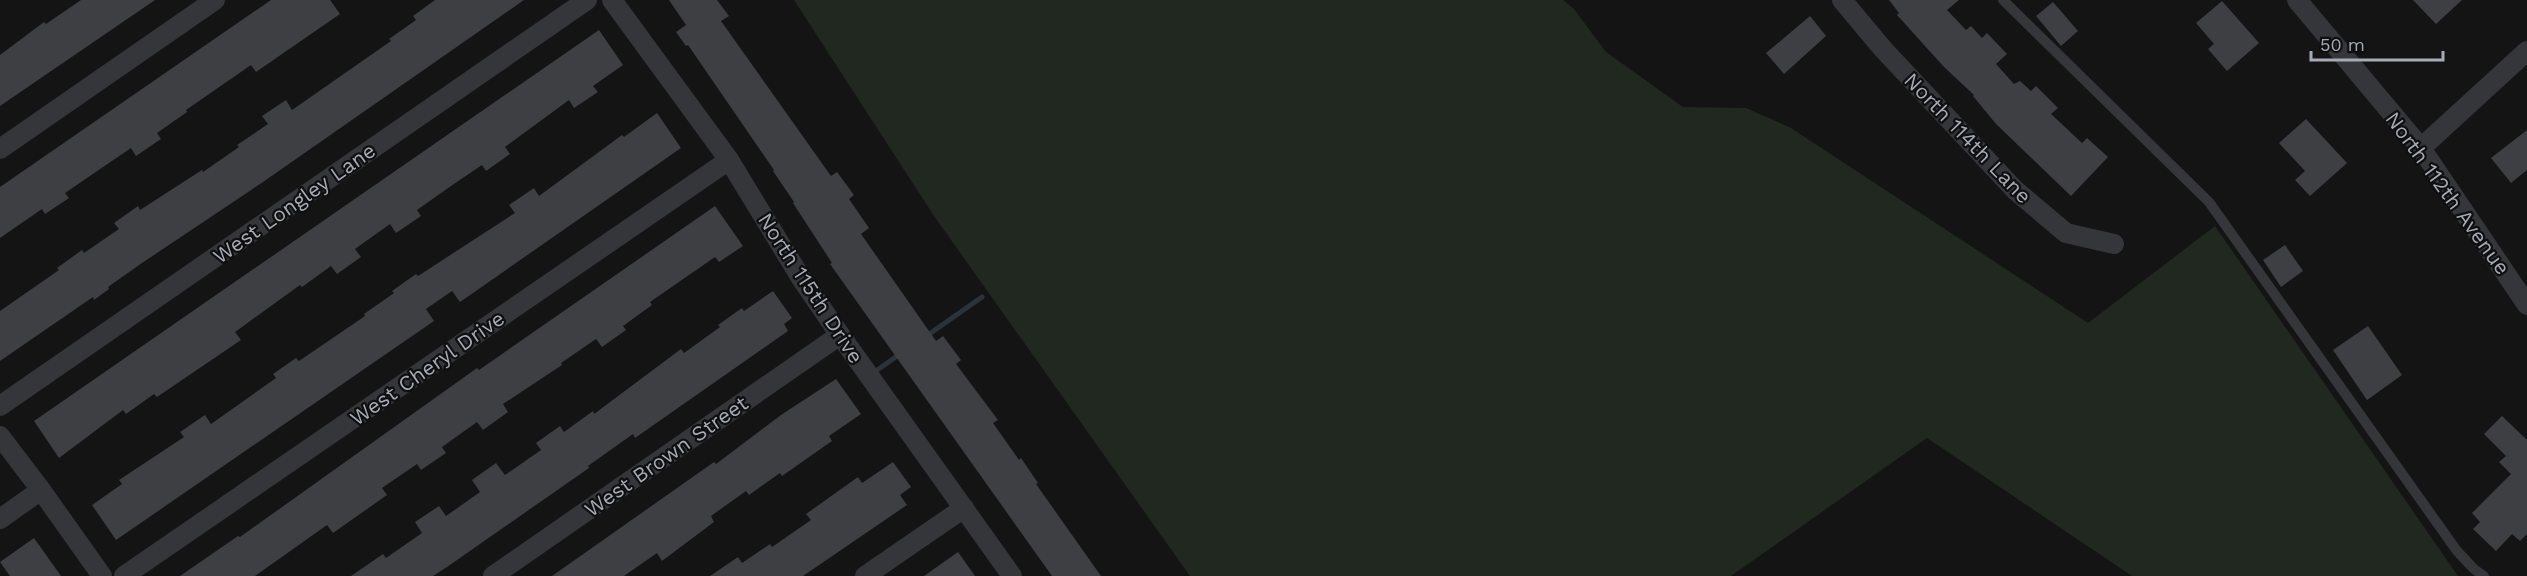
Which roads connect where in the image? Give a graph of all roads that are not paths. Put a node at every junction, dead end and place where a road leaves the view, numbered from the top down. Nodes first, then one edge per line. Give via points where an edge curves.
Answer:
1 (215, 0) edge
2 (587, 0) edge
3 (612, 0) edge
4 (1842, 0) edge
5 (2003, 0) edge
6 (2301, 2) edge
7 (2527, 51) edge
8 (2421, 148) junction
9 (0, 150) edge
10 (729, 160) junction
11 (2114, 244) dead end
12 (2527, 305) edge
13 (840, 335) junction
14 (0, 406) edge
15 (0, 436) edge
16 (42, 490) junction
17 (964, 508) junction
18 (0, 519) edge
19 (102, 576) edge
20 (124, 576) edge
21 (493, 576) edge
22 (865, 576) edge
23 (1012, 576) edge
24 (2484, 576) edge

1 - 9 street
2 - 14 street, West Longley Lane
3 - 10 street, North 115th Drive
4 - 11 street, North 114th Lane via 1883,50 2015,190 2066,233
5 - 24 lane via 2209,202 2457,551
6 - 8 street, North 112th Avenue
7 - 8 street
8 - 12 street, North 112th Avenue
10 - 13 street, North 115th Drive
10 - 20 street, West Cheryl Drive
13 - 17 street, North 115th Drive
13 - 21 street, West Brown Street
15 - 16 street
16 - 18 street
16 - 19 street
17 - 22 street
17 - 23 street, North 115th Drive

